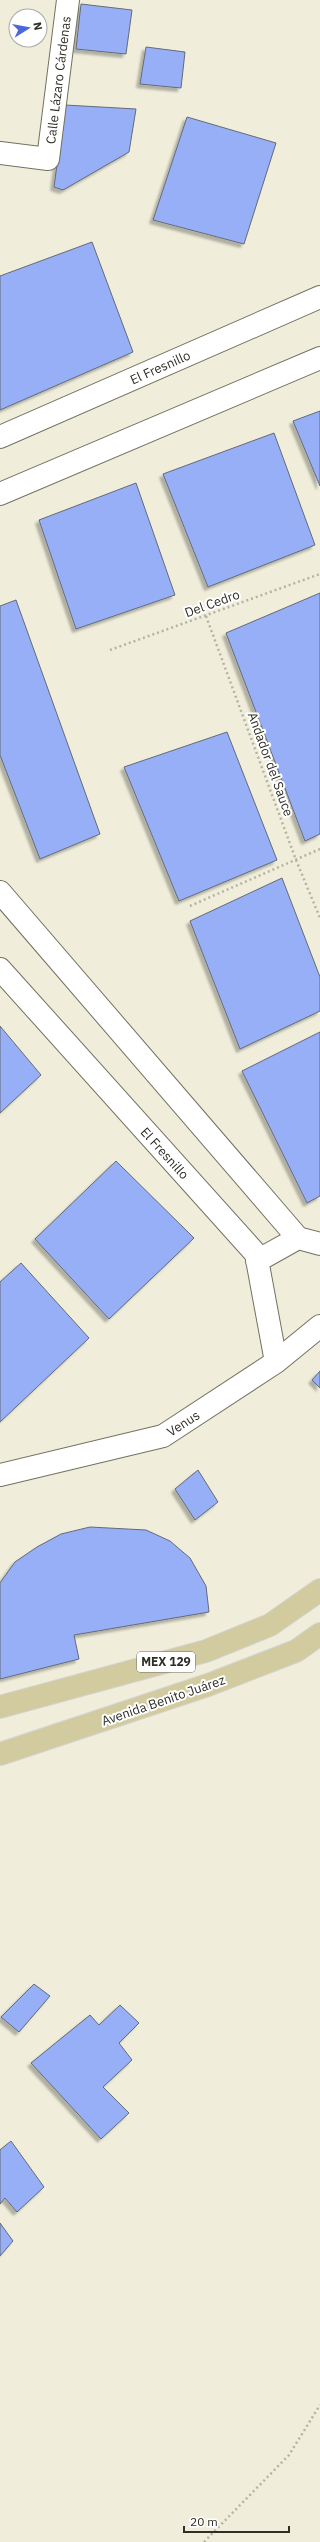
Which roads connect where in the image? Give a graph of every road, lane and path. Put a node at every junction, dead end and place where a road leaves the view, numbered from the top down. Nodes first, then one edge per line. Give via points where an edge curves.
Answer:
1 (68, 0) edge
2 (0, 153) edge
3 (320, 297) edge
4 (320, 358) edge
5 (0, 437) edge
6 (0, 494) edge
7 (320, 574) edge
8 (206, 616) junction
9 (110, 650) dead end
10 (320, 849) edge
11 (296, 860) junction
12 (0, 892) edge
13 (190, 906) dead end
14 (320, 918) edge
15 (0, 970) edge
16 (298, 1238) junction
17 (320, 1244) edge
18 (257, 1262) junction
19 (320, 1326) edge
20 (276, 1362) junction
21 (0, 1475) edge
22 (320, 1590) edge
23 (320, 1634) edge
24 (0, 1707) edge
25 (0, 1754) edge
26 (320, 2405) edge
27 (204, 2542) edge

1 - 2 street, Calle Lázaro Cárdenas via 48,159
3 - 5 street, El Fresnillo
4 - 6 street
7 - 8 path, Del Cedro
8 - 9 path, Del Cedro
8 - 11 path, Andador del Sauce
10 - 11 path
11 - 13 path
11 - 14 path, Andador del Sauce
12 - 16 street
15 - 18 street, El Fresnillo via 256,1254
16 - 17 street
16 - 18 street
18 - 20 street, El Fresnillo
19 - 20 street, Venus
20 - 21 street, Venus via 163,1436
22 - 24 main road, MEX 129 via 270,1625 206,1651
23 - 25 main road, Avenida Benito Juárez / MEX 129 via 296,1651 208,1686
26 - 27 path via 289,2455

